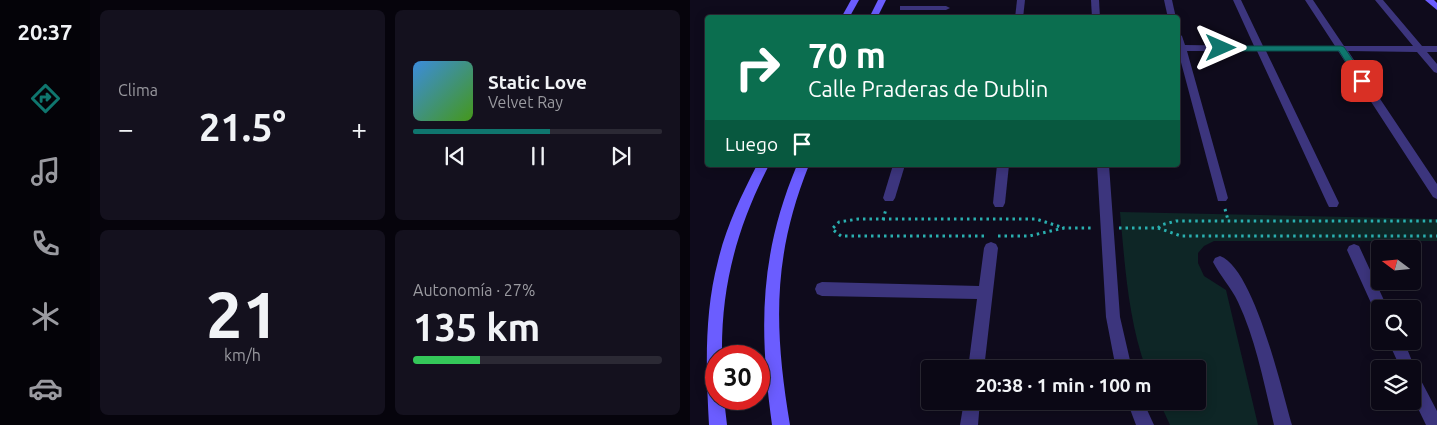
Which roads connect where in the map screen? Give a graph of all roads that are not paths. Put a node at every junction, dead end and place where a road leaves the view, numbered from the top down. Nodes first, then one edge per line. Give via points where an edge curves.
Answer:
1 (854, 0) edge
2 (882, 0) edge
3 (1021, 0) edge
4 (1095, 0) edge
5 (1168, 0) edge
6 (1237, 0) edge
7 (1309, 0) edge
8 (1379, 0) edge
9 (1429, 0) edge
10 (947, 4) edge
11 (903, 8) dead end
12 (1437, 8) edge
13 (846, 15) edge
14 (875, 15) edge
15 (1019, 15) edge
16 (1096, 15) edge
17 (1171, 15) edge
18 (1180, 48) edge
19 (1261, 48) junction
20 (1341, 49) junction
21 (1419, 49) junction
22 (1437, 50) edge
23 (1180, 51) edge
24 (1437, 70) edge
25 (762, 167) edge
26 (802, 167) edge
27 (897, 167) edge
28 (1003, 167) edge
29 (1103, 167) edge
30 (1437, 194) edge
31 (889, 198) dead end
32 (1222, 198) dead end
33 (998, 203) dead end
34 (1333, 203) dead end
35 (991, 248) dead end
36 (1354, 250) dead end
37 (1220, 262) dead end
38 (822, 289) dead end
39 (986, 293) junction
40 (1377, 300) edge
41 (715, 345) edge
42 (977, 360) edge
43 (1122, 360) edge
44 (1421, 395) edge
45 (717, 410) edge
46 (971, 410) edge
47 (1139, 410) edge
48 (718, 425) edge
49 (781, 425) edge
50 (969, 425) edge
51 (1145, 425) edge
52 (1284, 425) edge
53 (1435, 425) edge

1 - 13 main road
2 - 14 main road
3 - 15 street
4 - 16 street
5 - 17 street
6 - 19 street
7 - 20 street
8 - 21 street
9 - 12 main road
10 - 11 street
18 - 19 street
19 - 20 street
19 - 34 street
20 - 21 street
20 - 30 street
21 - 22 street
21 - 24 street
23 - 32 street
25 - 41 main road via 740,213 721,275
26 - 49 main road via 785,211 771,286 770,333
27 - 31 street
28 - 33 street
29 - 43 street via 1113,317
35 - 39 street
36 - 40 street
37 - 52 street via 1233,277 1246,303
38 - 39 street
39 - 42 street
44 - 53 street
45 - 48 main road
46 - 50 street
47 - 51 street

